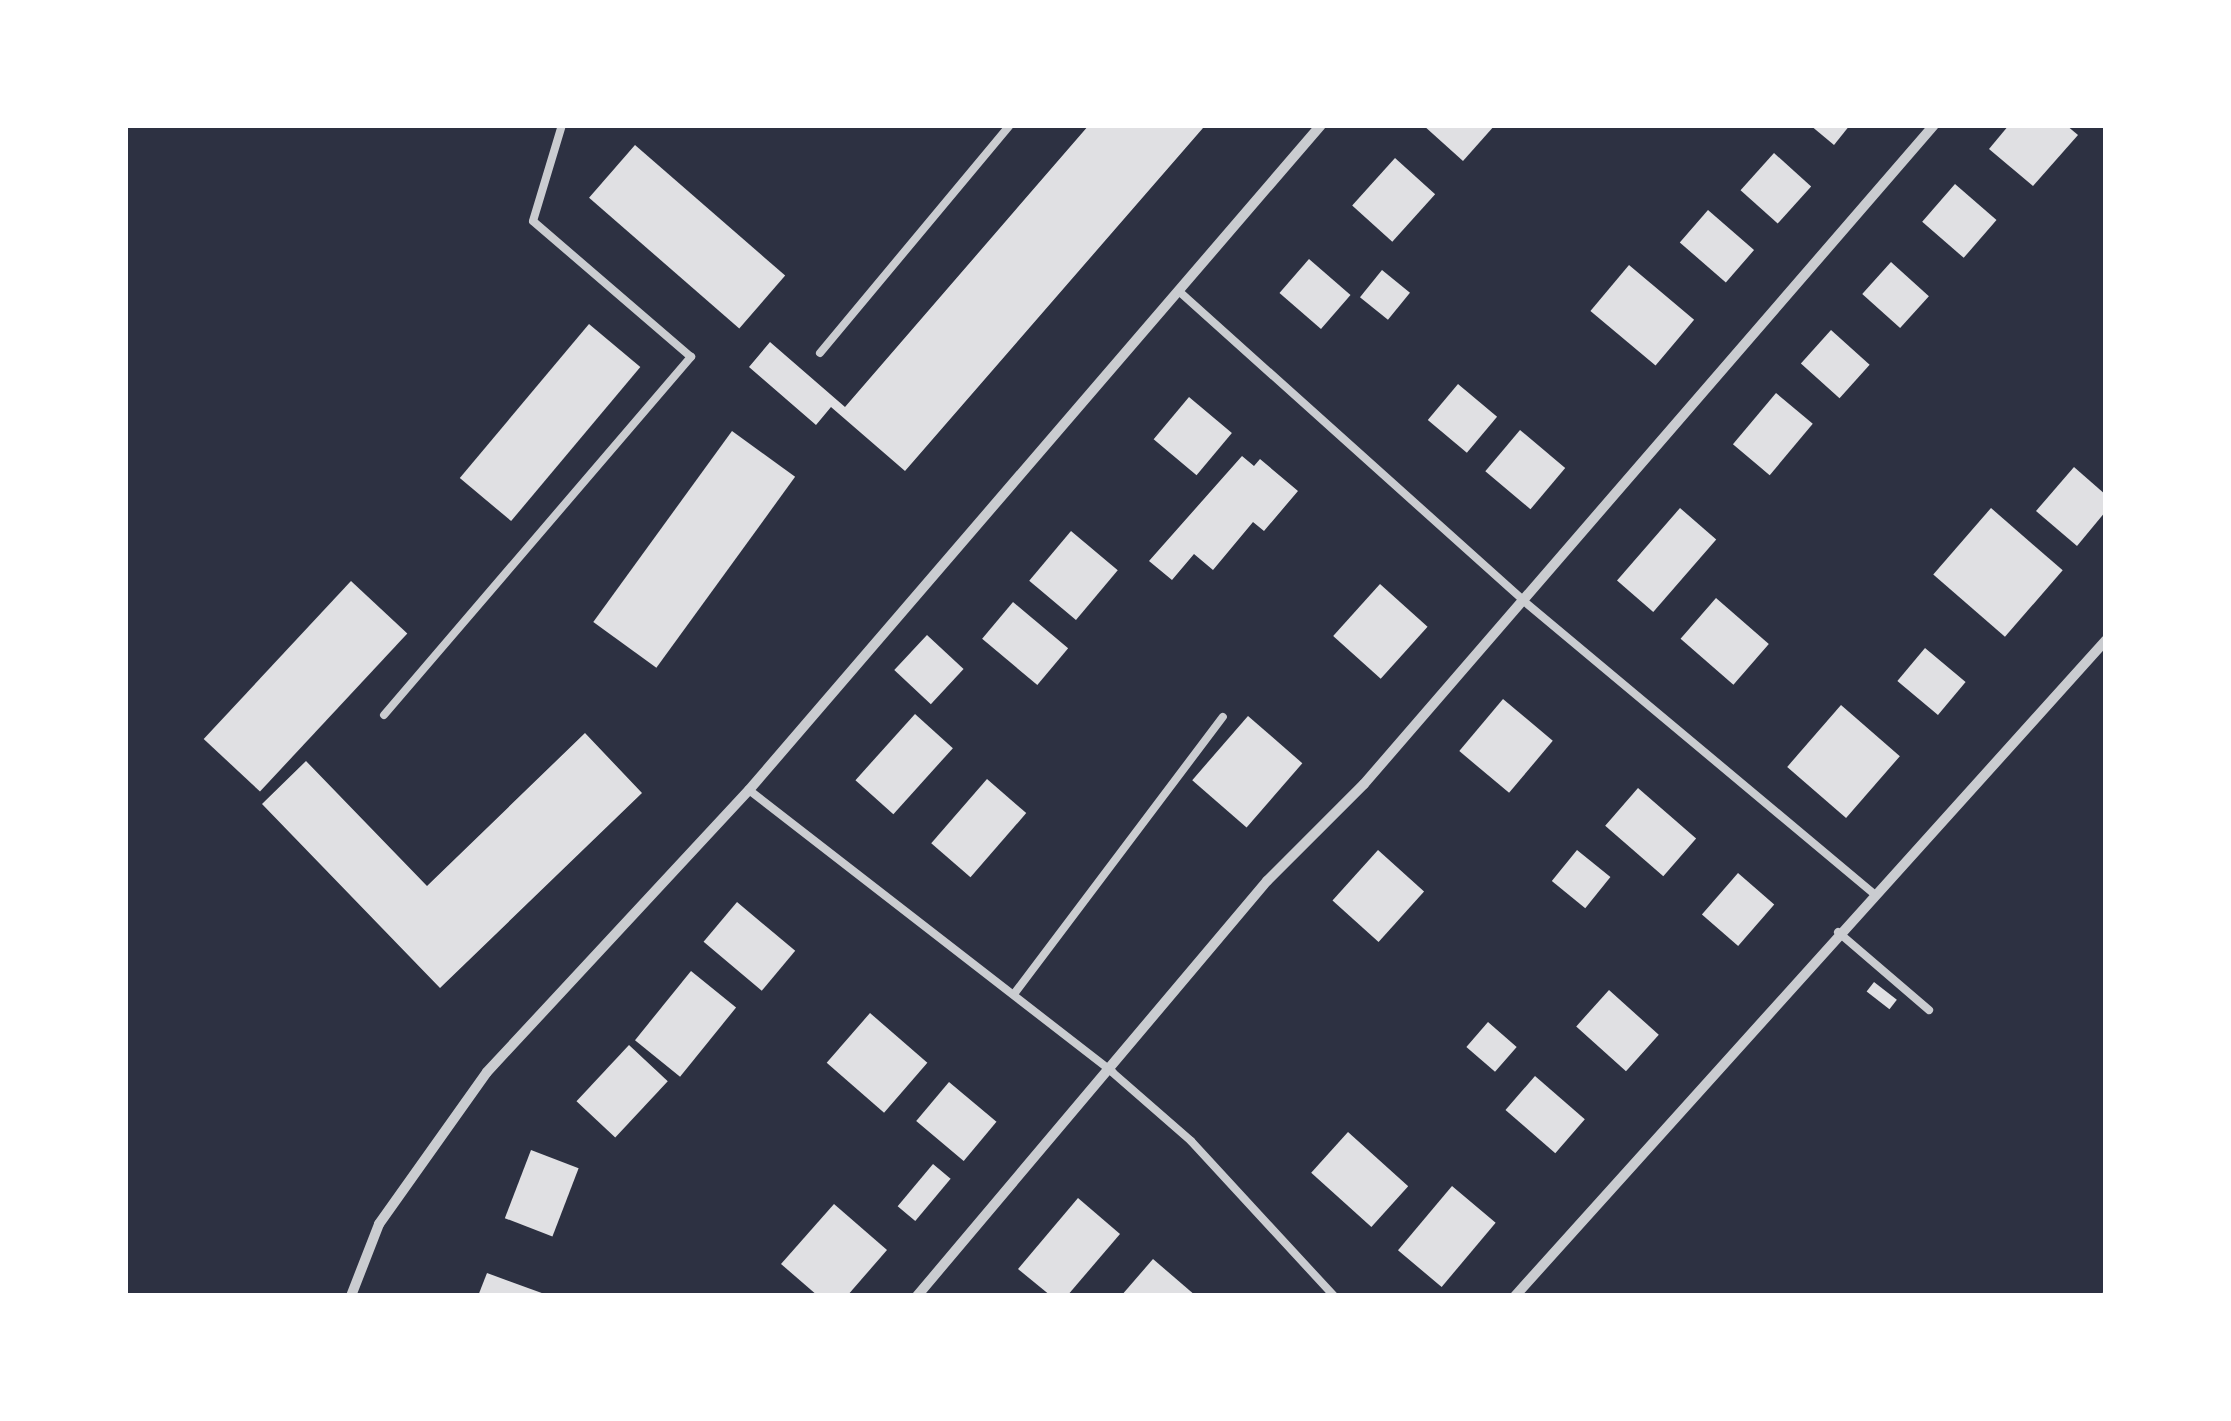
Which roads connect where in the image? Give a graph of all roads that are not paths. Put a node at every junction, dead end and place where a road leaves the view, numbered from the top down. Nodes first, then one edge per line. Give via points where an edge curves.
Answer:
1 (562, 125) edge
2 (1010, 125) edge
3 (1321, 125) edge
4 (1934, 125) edge
5 (1182, 294) junction
6 (820, 353) dead end
7 (1525, 602) junction
8 (2106, 640) edge
9 (384, 715) dead end
10 (1223, 717) dead end
11 (749, 790) junction
12 (1872, 893) junction
13 (1838, 932) junction
14 (1014, 994) junction
15 (1929, 1010) dead end
16 (1112, 1072) junction
17 (351, 1296) edge
18 (917, 1296) edge
19 (1334, 1296) edge
20 (1515, 1296) edge

1 - 9 lane via 534,221 691,357
2 - 6 lane
3 - 5 street
4 - 7 street
5 - 7 lane
5 - 11 street via 1113,359
7 - 12 lane
7 - 16 street via 1267,881
8 - 12 street
10 - 14 lane
11 - 14 lane
11 - 17 street via 487,1072 379,1224
12 - 13 street
13 - 15 lane
13 - 20 street
14 - 16 lane
16 - 18 street
16 - 19 lane via 1191,1142

